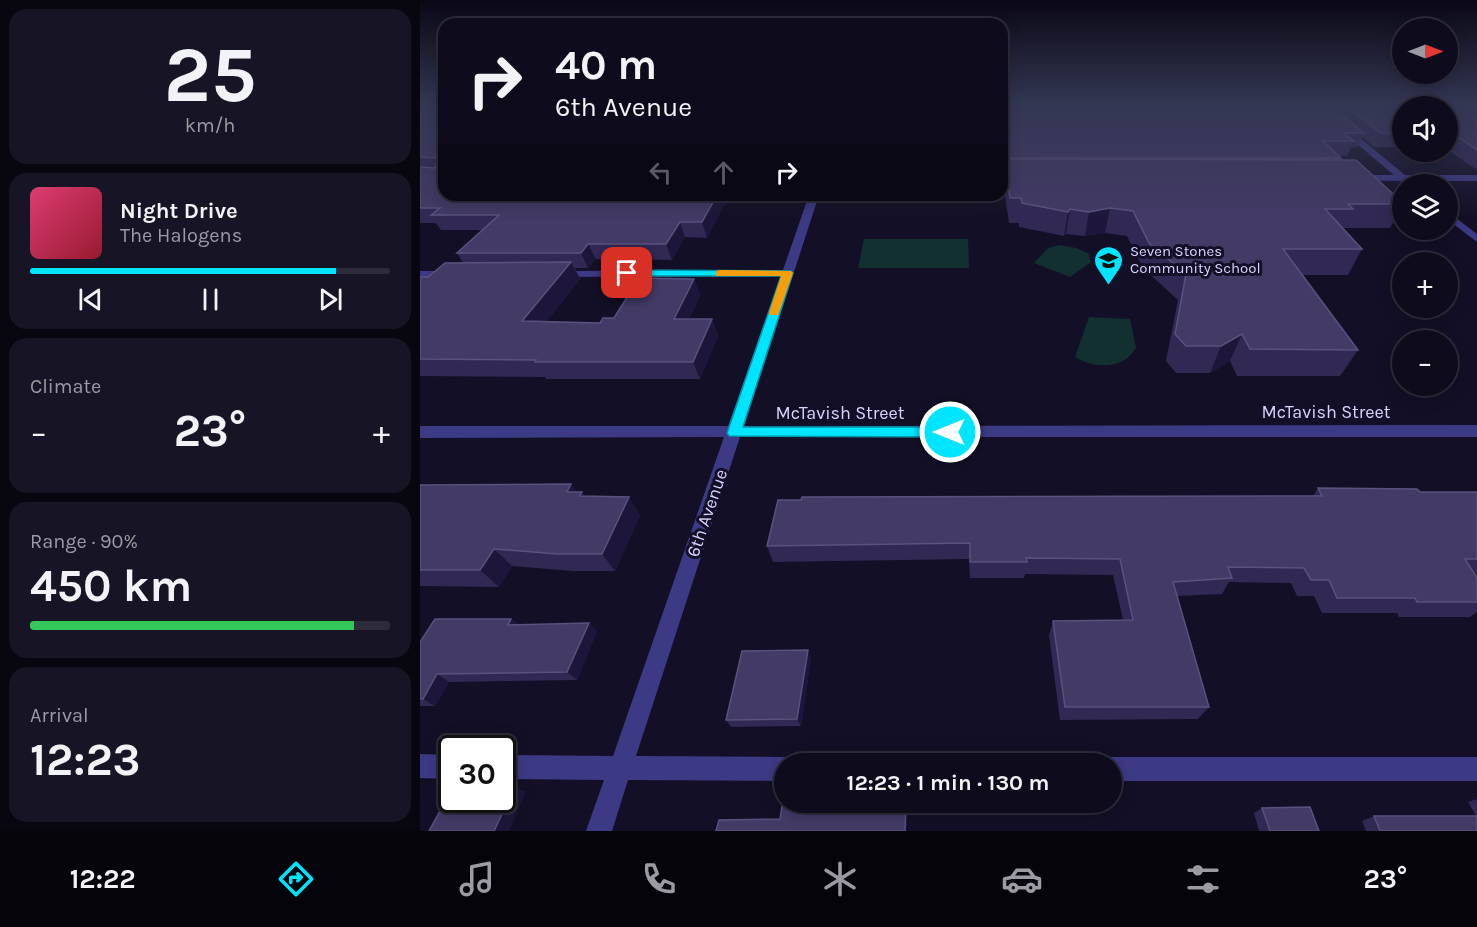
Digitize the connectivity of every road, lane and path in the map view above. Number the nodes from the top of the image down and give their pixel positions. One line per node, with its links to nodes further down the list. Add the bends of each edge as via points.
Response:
1 (1357, 141): 2 (street)
2 (1396, 174)
3 (1343, 178): 6 (street)
4 (1477, 178): 5 (street)
5 (1458, 179)
6 (1392, 181)
7 (812, 201): 10 (street, 6th Avenue)
8 (1458, 223): 9 (street)
9 (1477, 239)
10 (787, 273): 13 (street); 16 (street, 6th Avenue)
11 (420, 274): 12 (street)
12 (467, 274)
13 (538, 274)
14 (1477, 431): 16 (street, McTavish Street)
15 (420, 432): 16 (street, McTavish Street)
16 (734, 433): 20 (street, 6th Avenue)
17 (420, 766): 18 (street)
18 (438, 767)
19 (516, 767): 20 (street)
20 (620, 769): 21 (street); 24 (street, 6th Avenue)
21 (774, 769)
22 (1122, 769): 23 (street)
23 (1477, 769)
24 (599, 831)

